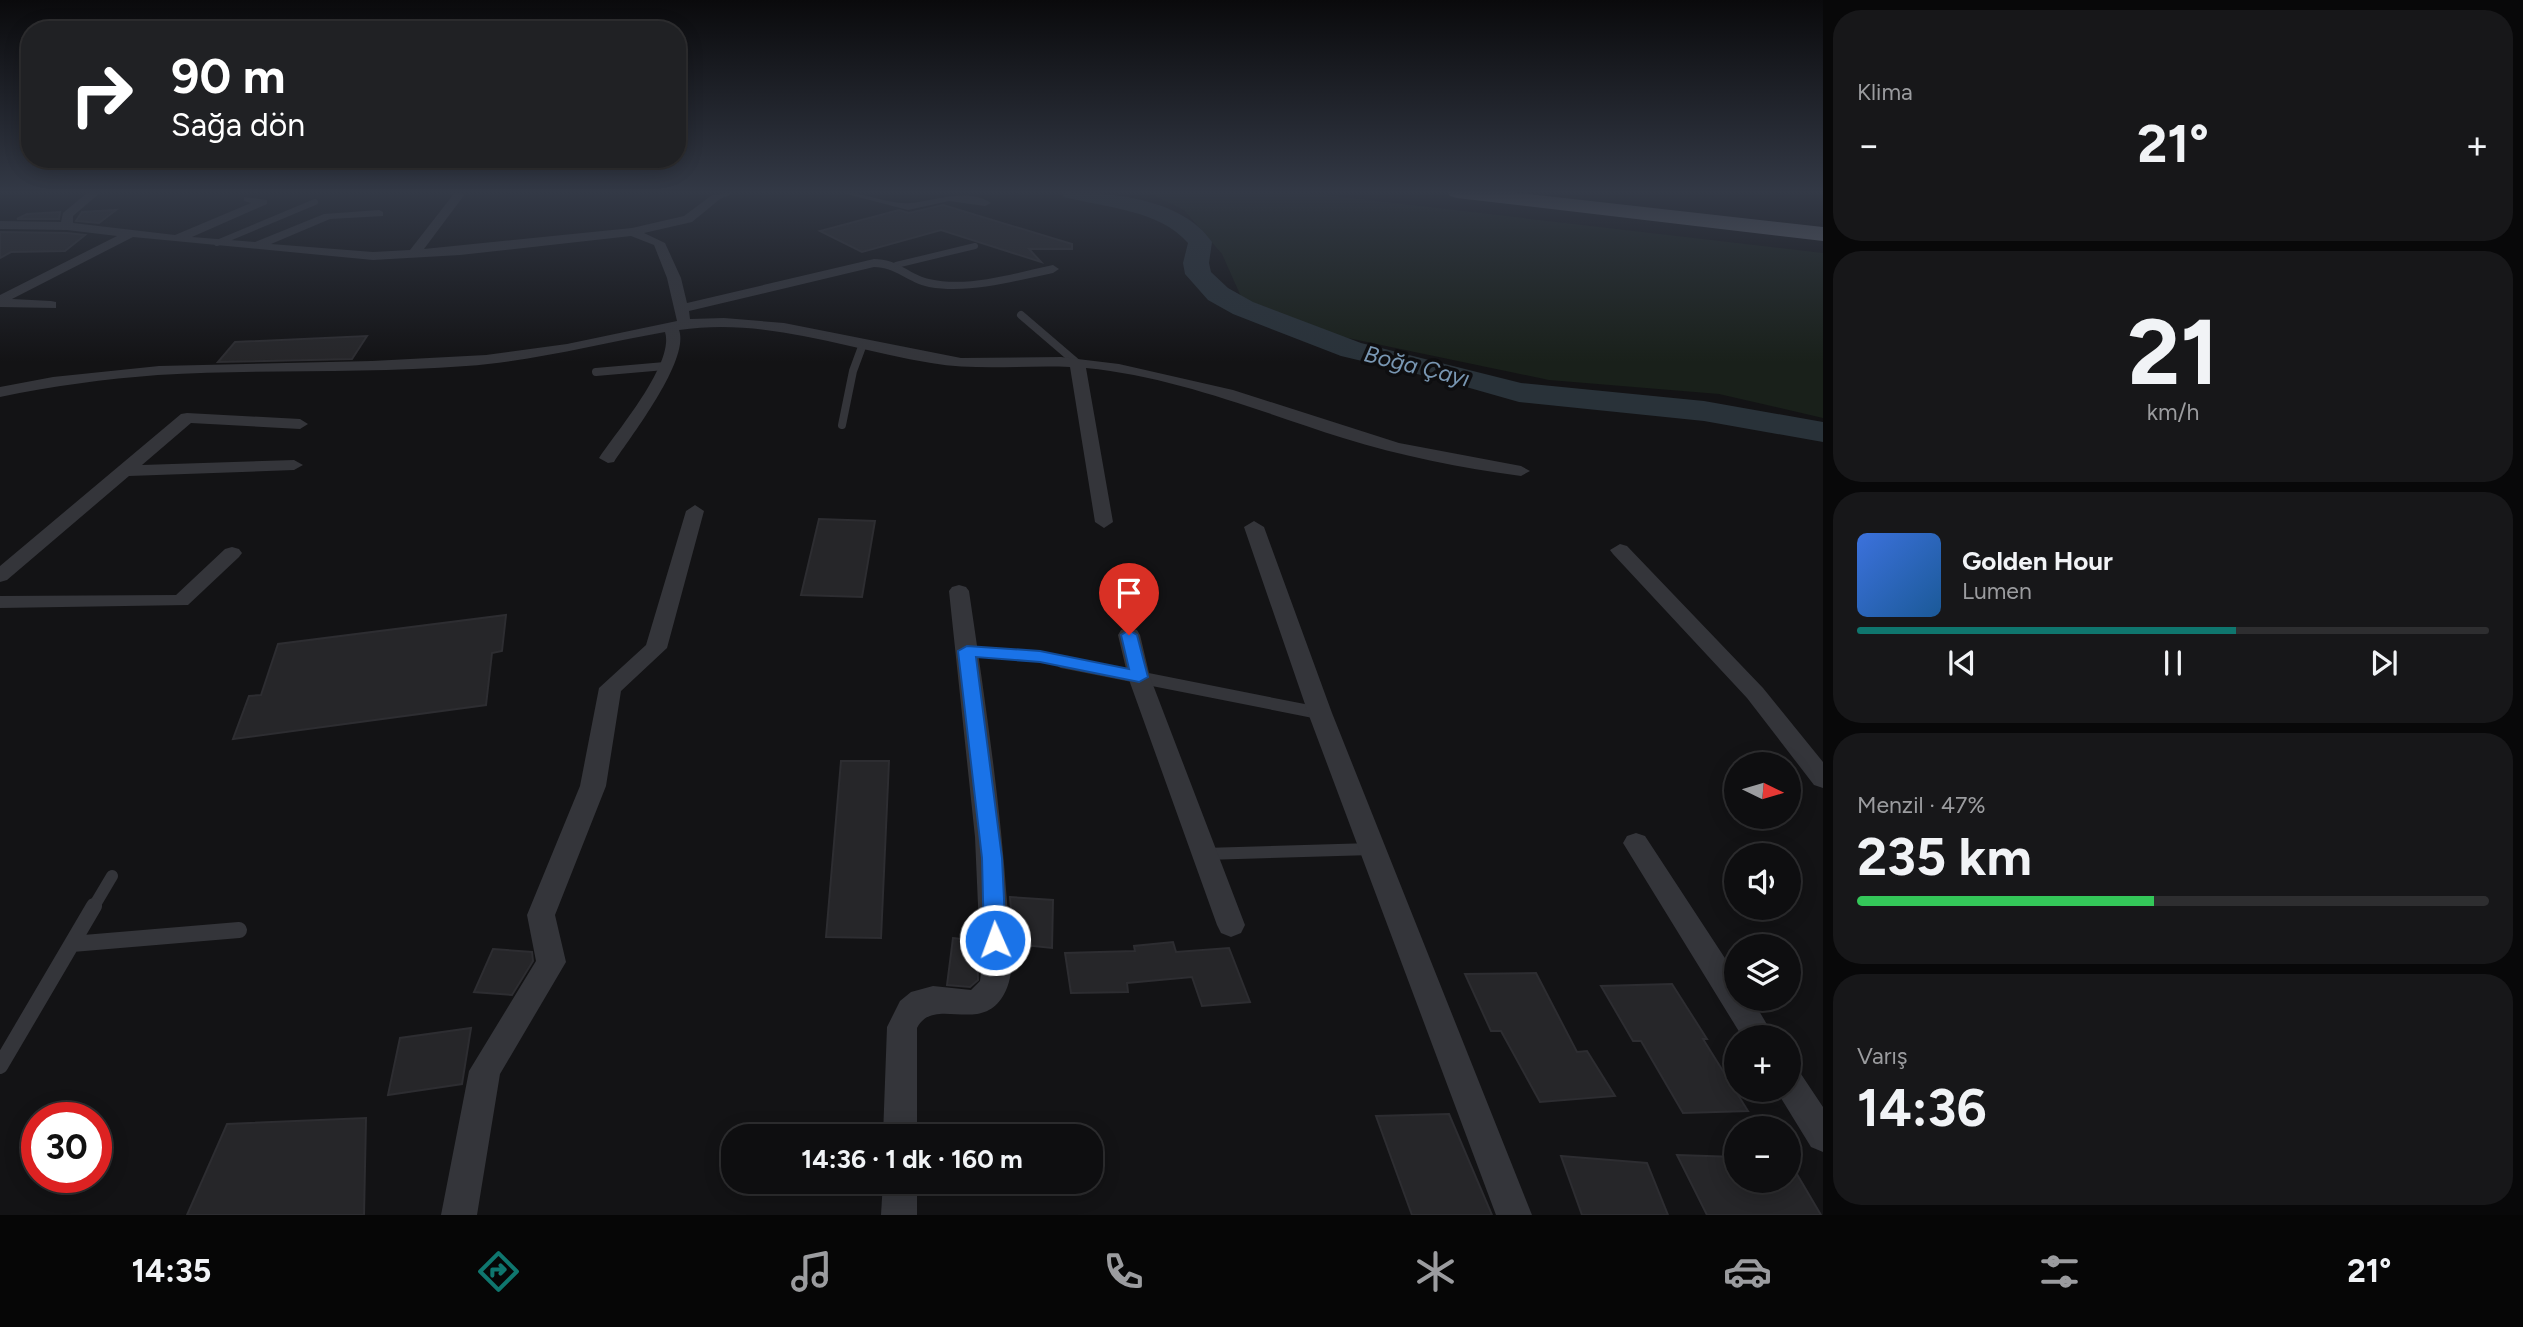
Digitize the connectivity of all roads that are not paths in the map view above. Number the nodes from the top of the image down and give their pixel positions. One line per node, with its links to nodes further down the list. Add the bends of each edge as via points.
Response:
1 (101, 249): 10 (street)
2 (287, 249): 7 (street, via 373,256)
3 (418, 249): 7 (street)
4 (476, 249): 7 (street)
5 (661, 249): 13 (street, via 674,278)
6 (964, 249): 8 (lane)
7 (414, 254)
8 (896, 265): 9 (street, via 915,279 938,284); 13 (street, via 874,263)
9 (1053, 270)
10 (0, 302): 11 (street)
11 (51, 305)
12 (1021, 315): 15 (lane)
13 (679, 319): 14 (street, via 810,332); 16 (street); 18 (street, via 582,346 467,362 152,371)
14 (863, 344): 15 (street, via 963,363); 20 (lane)
15 (1077, 363): 24 (street, via 1179,380 1374,442 1466,464); 26 (street)
16 (665, 366): 17 (lane); 21 (street)
17 (596, 372)
18 (0, 392)
19 (300, 424): 23 (street, via 187,418)
20 (842, 425)
21 (608, 458)
22 (294, 465): 23 (street)
23 (124, 471): 30 (street)
24 (1521, 471)
25 (695, 511): 51 (street, via 656,648 610,688 593,786 541,915 551,962 485,1071)
26 (1104, 522)
27 (1254, 527): 36 (street)
28 (1619, 550): 37 (street, via 1755,693)
29 (232, 553): 32 (street, via 181,601)
30 (0, 576)
31 (959, 591): 34 (street)
32 (0, 602)
33 (1129, 635): 35 (street)
34 (967, 651): 35 (lane, via 1040,657); 48 (street, via 992,858 993,987 982,1000 964,1004 921,1000 907,1010 902,1027)
35 (1139, 677): 36 (lane); 40 (street)
36 (1320, 713): 39 (street)
37 (1823, 779)
38 (1636, 843): 45 (street)
39 (1372, 849): 40 (lane); 53 (street)
40 (1204, 854): 42 (street)
41 (112, 876): 44 (lane)
42 (1231, 925)
43 (239, 930): 44 (lane)
44 (72, 944): 46 (lane)
45 (1752, 1025)
46 (0, 1066)
47 (1801, 1102): 49 (street)
48 (900, 1124)
49 (1823, 1136)
50 (900, 1194): 52 (street)
51 (459, 1215)
52 (900, 1215)
53 (1514, 1215)

